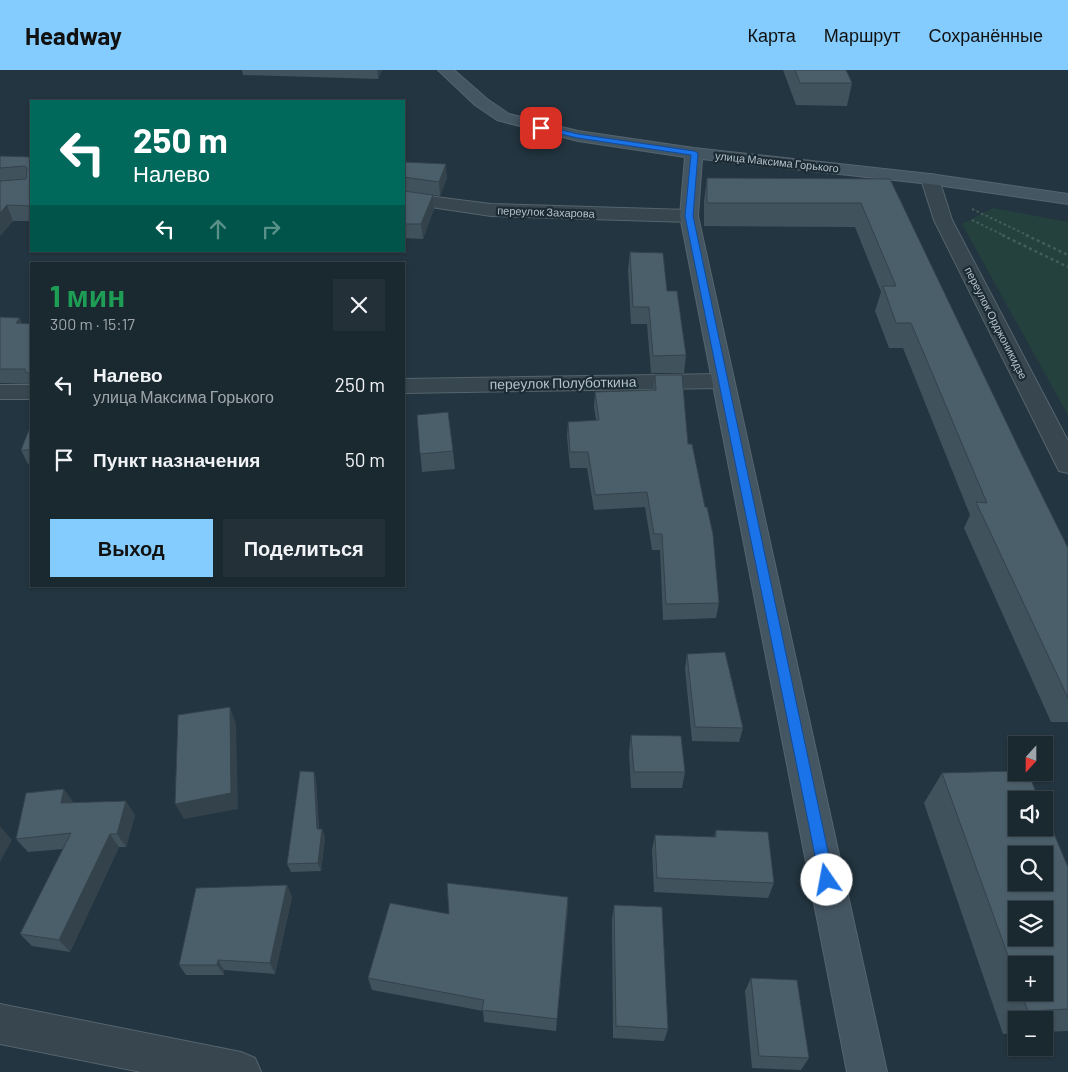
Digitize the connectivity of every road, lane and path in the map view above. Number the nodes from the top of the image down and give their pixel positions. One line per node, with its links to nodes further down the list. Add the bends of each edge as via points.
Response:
1 (445, 70): 2 (main road, улица Максима Горького, via 490,109 517,122 578,136)
2 (694, 153): 3 (main road, улица Максима Горького); 7 (main road)
3 (930, 179): 5 (main road, улица Максима Горького); 15 (street, переулок Орджоникидзе, via 943,220)
4 (405, 198): 7 (street, переулок Захарова, via 491,210)
5 (1068, 199)
6 (968, 207): 9 (path)
7 (689, 216): 11 (main road)
8 (967, 217): 10 (path)
9 (1068, 255)
10 (1068, 267)
11 (723, 381): 12 (street, переулок Полуботкина); 18 (main road)
12 (405, 386)
13 (0, 392): 14 (street)
14 (30, 392)
15 (1068, 464)
16 (0, 1024): 17 (street)
17 (241, 1072)
18 (867, 1072)

